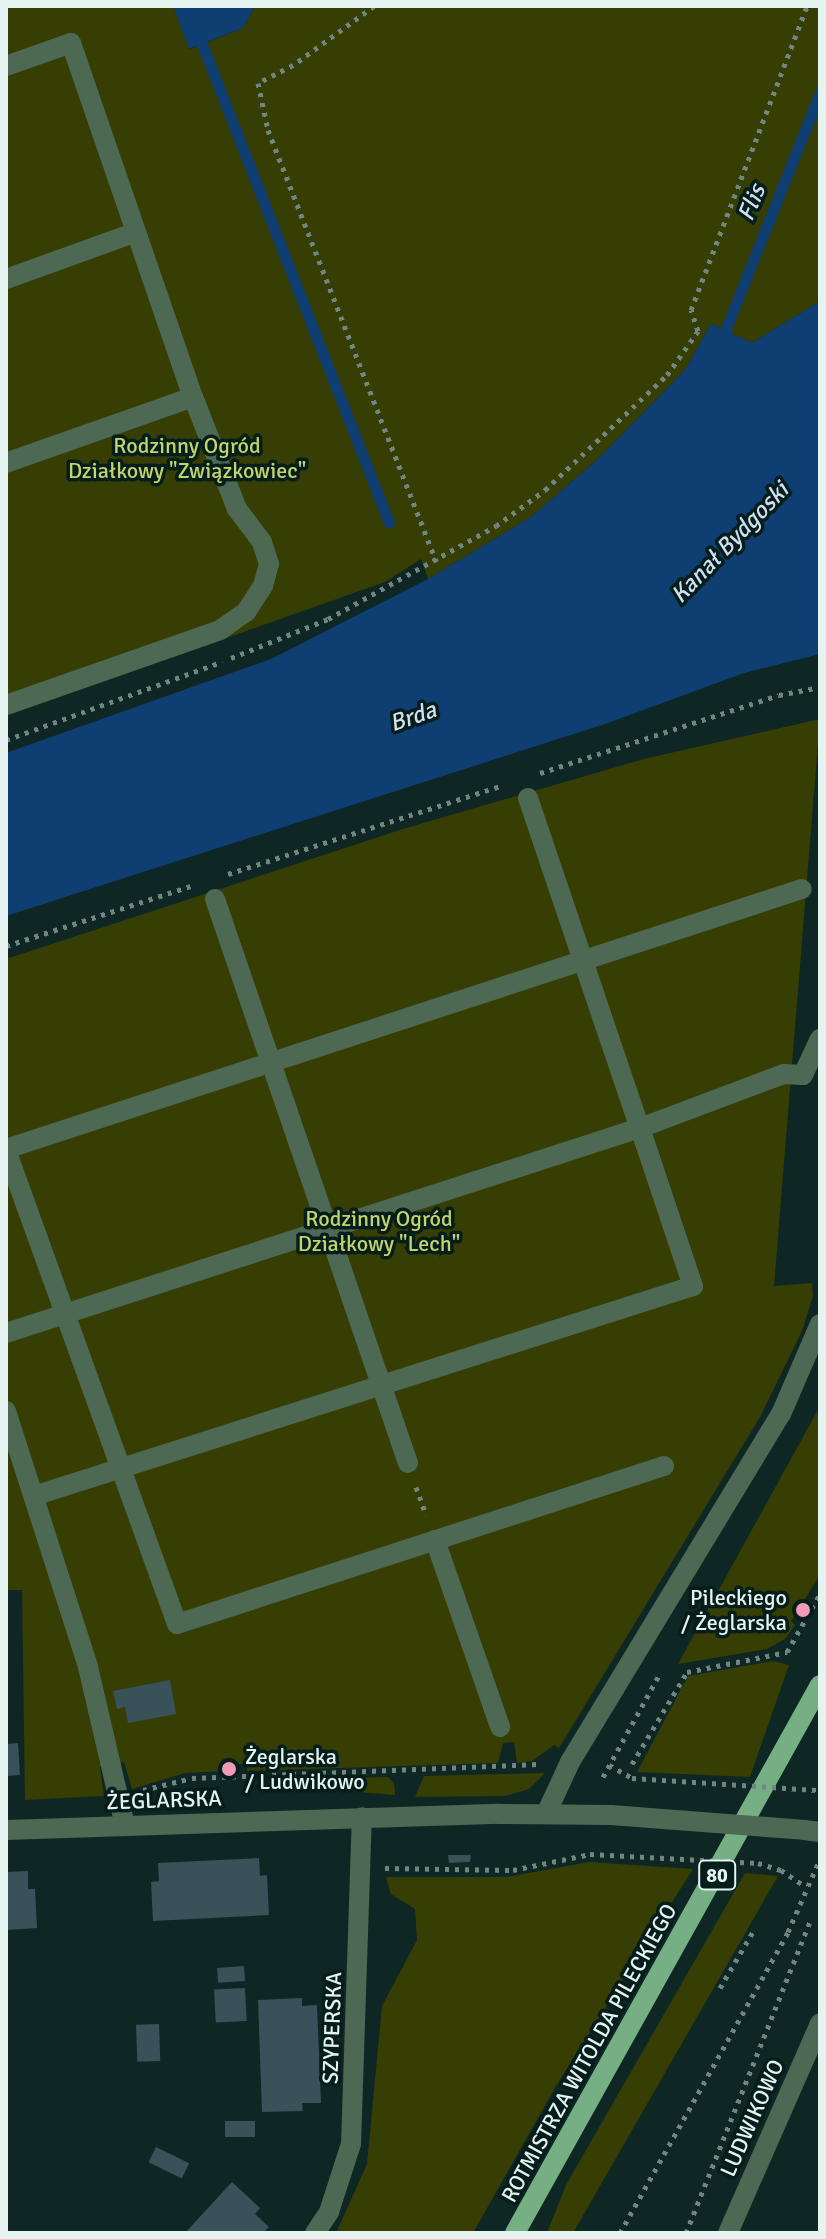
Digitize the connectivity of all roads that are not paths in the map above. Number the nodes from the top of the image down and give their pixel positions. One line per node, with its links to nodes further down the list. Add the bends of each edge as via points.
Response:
1 (6, 66): 2 (street, via 71,43)
2 (134, 233): 3 (street); 4 (street)
3 (6, 279)
4 (193, 397): 5 (street); 6 (street, via 237,509 262,542 269,564 263,586 246,612 220,630)
5 (6, 463)
6 (6, 705)
7 (528, 798): 10 (street)
8 (802, 889): 10 (street)
9 (209, 891): 12 (street)
10 (583, 960): 12 (street); 13 (street)
11 (820, 1039): 13 (street, via 803,1075 784,1074)
12 (271, 1062): 14 (street); 15 (street)
13 (640, 1128): 15 (street); 19 (street, via 693,1286)
14 (6, 1149): 16 (street)
15 (327, 1227): 16 (street); 19 (street)
16 (66, 1311): 18 (street); 23 (street)
17 (820, 1324): 28 (street, via 781,1414 570,1762)
18 (6, 1333)
19 (382, 1385): 21 (street); 23 (street)
20 (6, 1411): 24 (street)
21 (408, 1463)
22 (664, 1466): 25 (street)
23 (121, 1468): 24 (street); 25 (street, via 177,1624)
24 (37, 1495): 30 (street, via 88,1667)
25 (435, 1540): 27 (street)
26 (820, 1685): 35 (main road, ROTMISTRZA WITOLDA PILECKIEGO / 80)
27 (500, 1727)
28 (546, 1814): 29 (street, ŻEGLARSKA); 32 (street, ŻEGLARSKA, bridge)
29 (362, 1817): 30 (street, ŻEGLARSKA); 34 (street, SZYPERSKA, via 351,2144 329,2212)
30 (125, 1826): 31 (street, ŻEGLARSKA)
31 (6, 1830)
32 (812, 1831)
33 (820, 2023): 36 (street, LUDWIKOWO)
34 (315, 2233)
35 (515, 2233)
36 (728, 2233)

